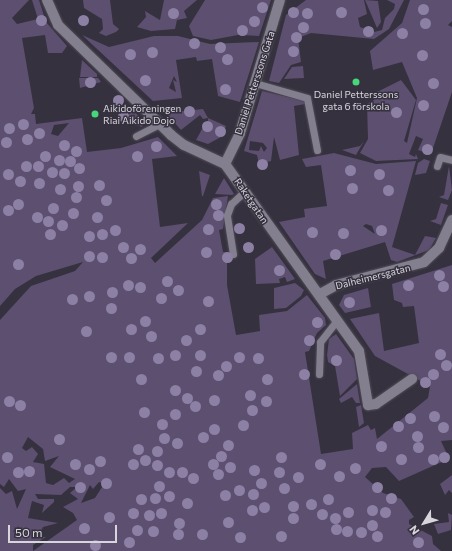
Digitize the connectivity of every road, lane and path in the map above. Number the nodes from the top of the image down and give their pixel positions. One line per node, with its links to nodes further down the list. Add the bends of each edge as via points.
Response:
1 (47, 0): 4 (street, via 58,25)
2 (280, 0): 3 (street, Daniel Petterssons Gata)
3 (255, 83): 6 (lane, via 307,98); 9 (street, Daniel Petterssons Gata, via 235,147)
4 (160, 124): 5 (lane); 9 (street, via 184,146)
5 (136, 136)
6 (317, 150)
7 (452, 160): 8 (lane, via 441,154)
8 (437, 166)
9 (222, 168): 10 (street, Raketgatan)
10 (243, 193): 12 (lane, via 231,204 227,215); 13 (street, Raketgatan)
11 (452, 220): 13 (street, Dalheimersgatan, via 439,248 424,262 336,285)
12 (233, 254)
13 (320, 294): 14 (street, Raketgatan)
14 (337, 320): 15 (lane, via 320,342); 16 (street, Raketgatan, via 359,351 368,405 376,404)
15 (319, 374)
16 (412, 379)

